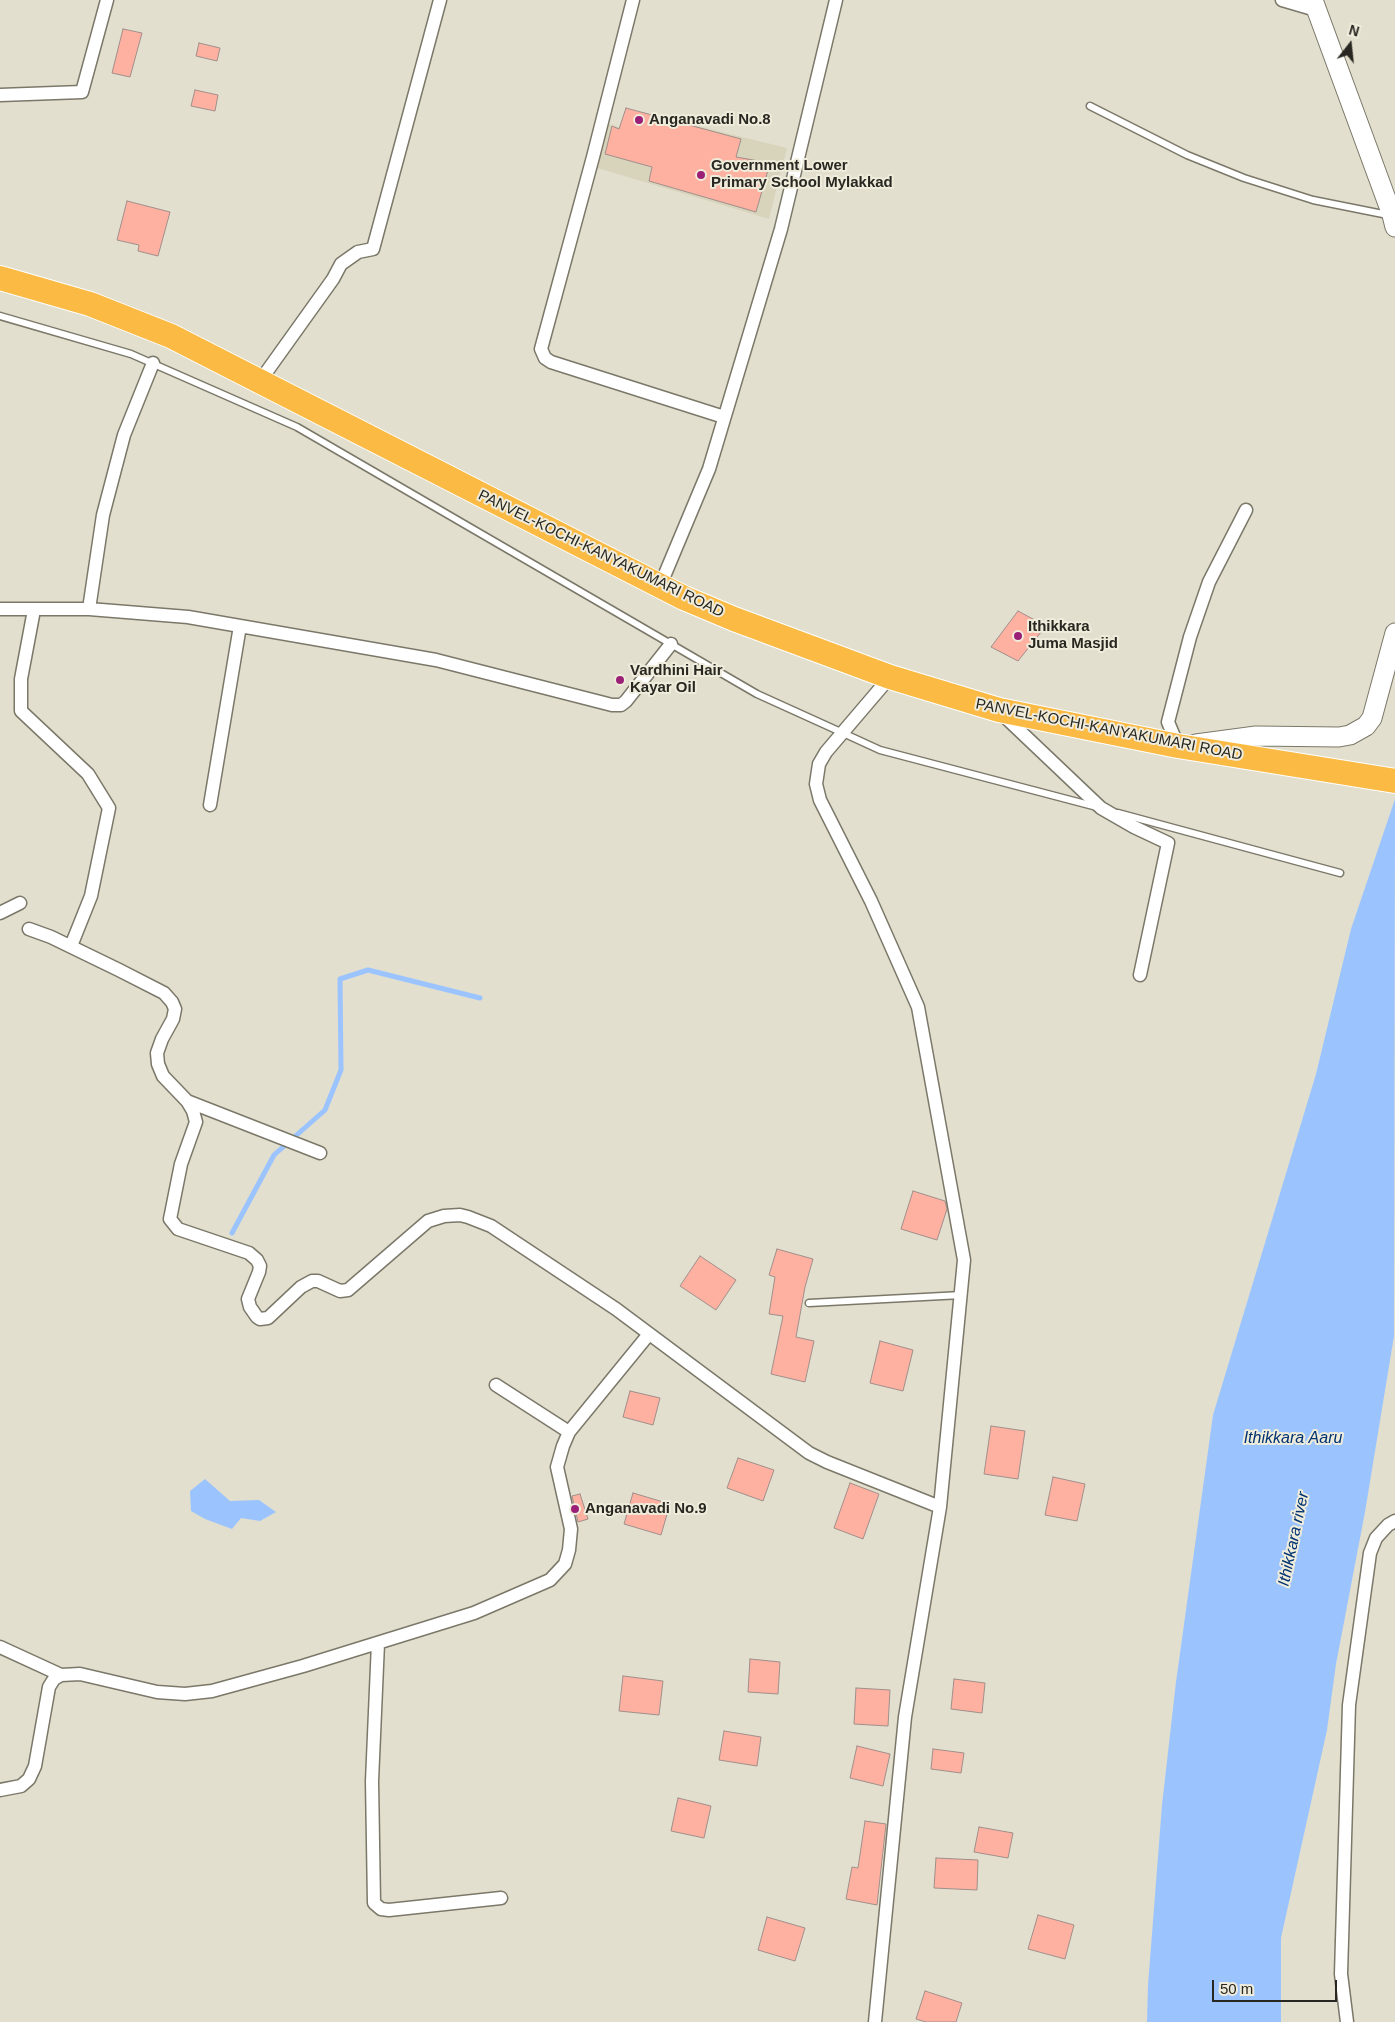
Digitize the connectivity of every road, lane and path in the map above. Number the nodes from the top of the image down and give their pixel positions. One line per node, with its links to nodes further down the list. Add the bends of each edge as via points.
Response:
1 (107, 0): 7 (street, via 82,92)
2 (440, 0): 13 (street, via 373,249 358,252 341,264)
3 (633, 0): 14 (street, via 541,349 551,362)
4 (836, 0): 14 (street, via 780,229)
5 (1282, 0): 6 (street)
6 (1314, 5): 9 (main road)
7 (0, 95)
8 (1090, 106): 9 (lane, via 1187,155 1244,178)
9 (1394, 221)
10 (0, 278): 13 (highway, PANVEL-KOCHI-KANYAKUMARI ROAD, via 99,307 172,336)
11 (0, 316): 12 (lane)
12 (152, 363): 18 (street, via 124,435 103,515); 22 (lane, via 297,427)
13 (260, 381): 16 (highway, PANVEL-KOCHI-KANYAKUMARI ROAD)
14 (724, 417): 16 (street, via 709,468)
15 (1246, 510): 26 (street, via 1209,582 1190,636 1168,722)
16 (660, 586): 23 (highway, PANVEL-KOCHI-KANYAKUMARI ROAD, via 734,619)
17 (0, 609): 19 (street)
18 (89, 609): 19 (street); 20 (street, via 188,617)
19 (34, 610): 34 (street, via 21,680 21,711 88,774 109,808 91,896)
20 (240, 626): 22 (street, via 436,660 612,705 626,701); 28 (street)
21 (1395, 633): 26 (main road, via 1372,718 1357,731 1339,737 1256,736)
22 (671, 644): 25 (lane, via 757,694)
23 (890, 677): 24 (highway, PANVEL-KOCHI-KANYAKUMARI ROAD); 25 (street)
24 (999, 710): 26 (highway, PANVEL-KOCHI-KANYAKUMARI ROAD); 29 (street)
25 (843, 733): 29 (lane, via 880,750); 38 (street, via 819,764 818,792 918,1007 963,1246)
26 (1178, 746): 27 (highway, PANVEL-KOCHI-KANYAKUMARI ROAD)
27 (1395, 781)
28 (210, 805)
29 (1101, 808): 30 (lane); 35 (street, via 1168,843)
30 (1340, 873)
31 (20, 903): 32 (street)
32 (0, 913)
33 (29, 928): 34 (street)
34 (71, 946): 36 (street, via 164,993 172,1002 175,1009 173,1019 162,1039 158,1064 164,1076)
35 (1140, 975)
36 (187, 1101): 37 (street); 40 (street, via 196,1122 182,1164 170,1219 178,1229 258,1260 259,1272 248,1304 260,1319 268,1318 300,1287 312,1281 340,1291 348,1290 428,1221 460,1215 491,1226)
37 (320, 1153)
38 (962, 1295): 39 (lane); 43 (street)
39 (809, 1304)
40 (649, 1334): 42 (street); 43 (street, via 809,1453)
41 (496, 1385): 42 (street)
42 (569, 1432): 45 (street, via 557,1467 571,1530 565,1564 550,1580 474,1613)
43 (940, 1507): 50 (street, via 905,1717)
44 (1395, 1521): 51 (street, via 1376,1538 1370,1552 1349,1705 1341,1974)
45 (378, 1643): 47 (street, via 243,1682 185,1694 157,1692 80,1674); 49 (street, via 372,1781 374,1903 389,1910)
46 (0, 1647): 47 (street)
47 (61, 1675): 48 (street, via 49,1687 35,1766 29,1779 21,1786)
48 (0, 1790)
49 (501, 1898)
50 (875, 2022)
51 (1347, 2022)

